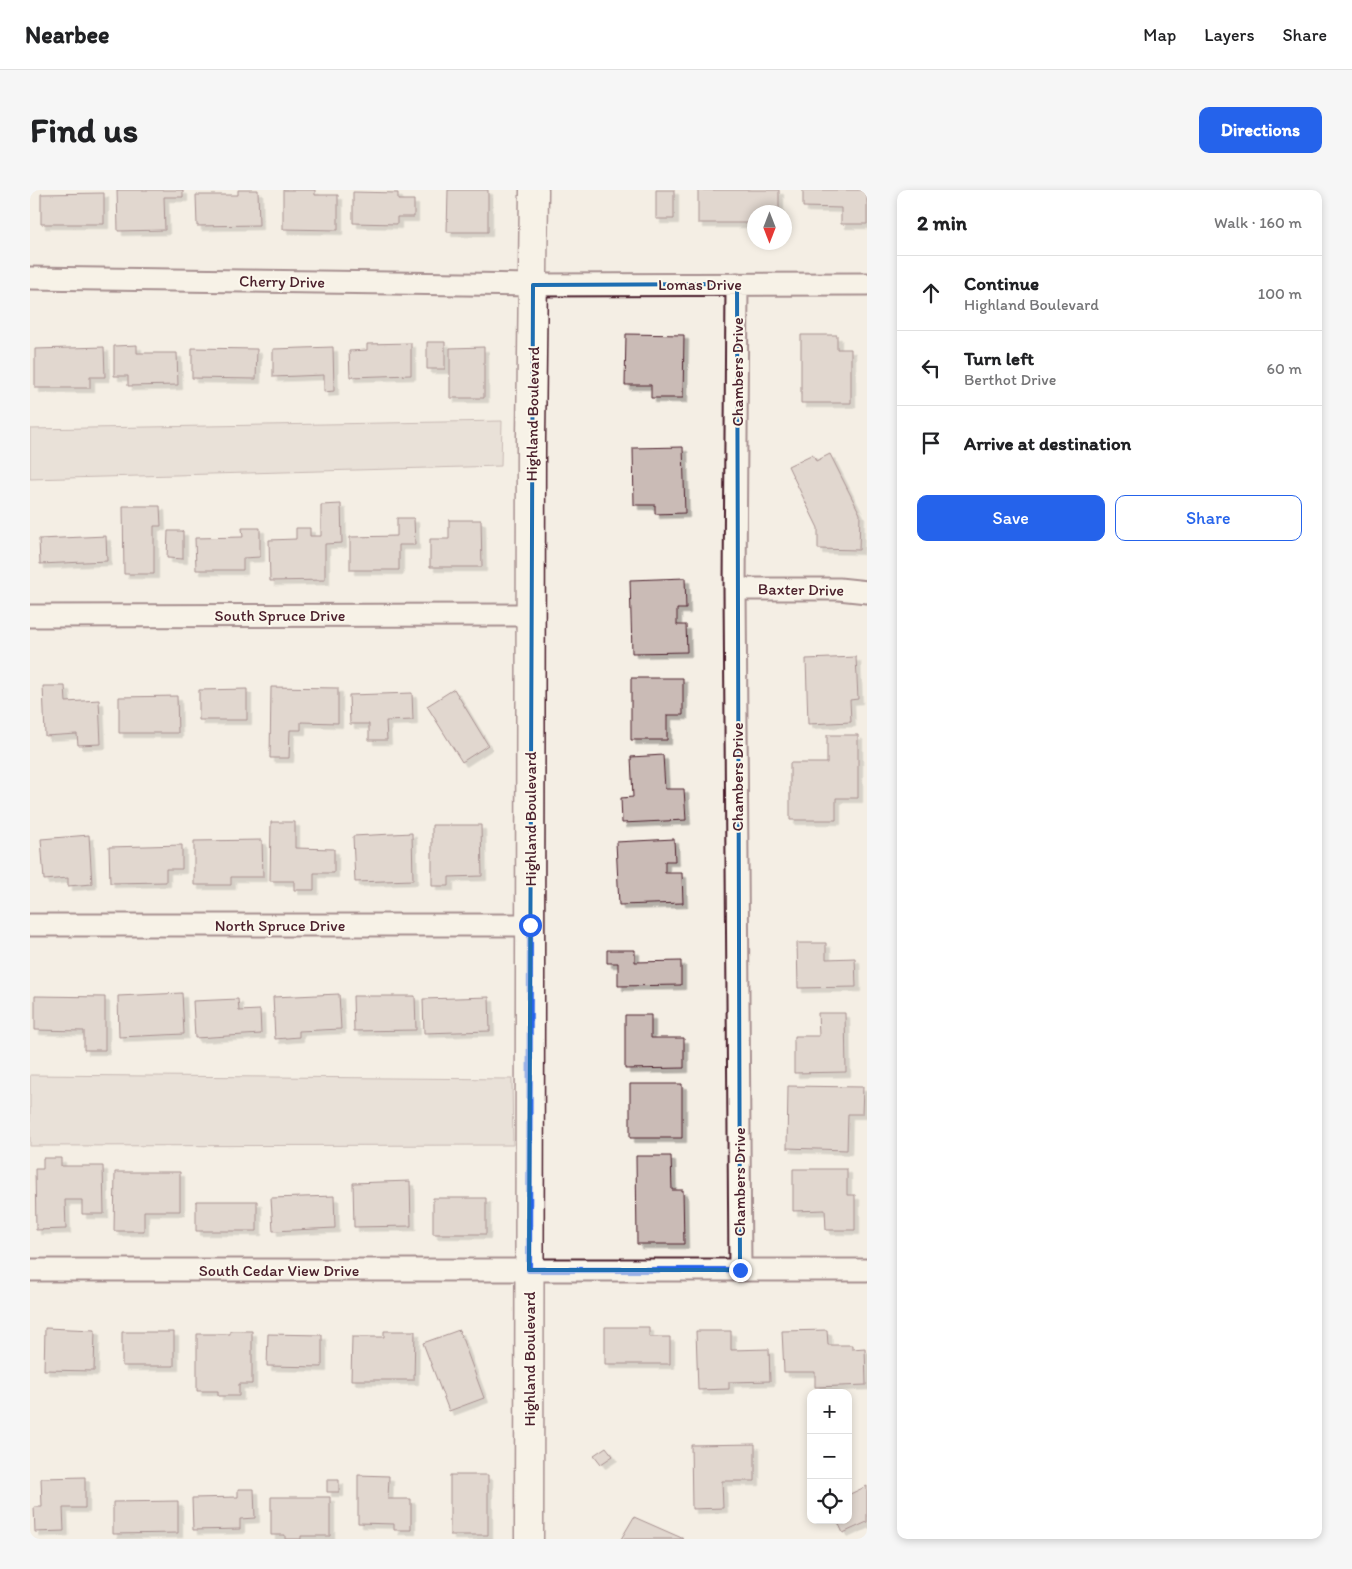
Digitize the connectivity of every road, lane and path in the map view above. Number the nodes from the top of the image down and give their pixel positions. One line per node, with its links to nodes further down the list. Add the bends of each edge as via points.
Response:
1 (534, 190): 5 (main road, Highland Boulevard)
2 (30, 278): 5 (street, Cherry Drive)
3 (737, 284): 4 (street, Lomas Drive); 5 (street, Lomas Drive); 6 (street, Chambers Drive)
4 (867, 284)
5 (533, 285): 8 (main road, Highland Boulevard)
6 (736, 589): 7 (street, Baxter Drive); 14 (street, Chambers Drive)
7 (867, 592)
8 (531, 615): 9 (street, South Spruce Drive); 11 (main road, Highland Boulevard)
9 (30, 616)
10 (30, 925): 11 (street, North Spruce Drive)
11 (530, 925): 13 (main road, Highland Boulevard)
12 (30, 1270): 13 (street, South Cedar View Drive)
13 (529, 1270): 14 (street, South Cedar View Drive); 16 (main road, Highland Boulevard)
14 (740, 1270): 15 (street, South Cedar View Drive)
15 (867, 1270)
16 (529, 1539)

